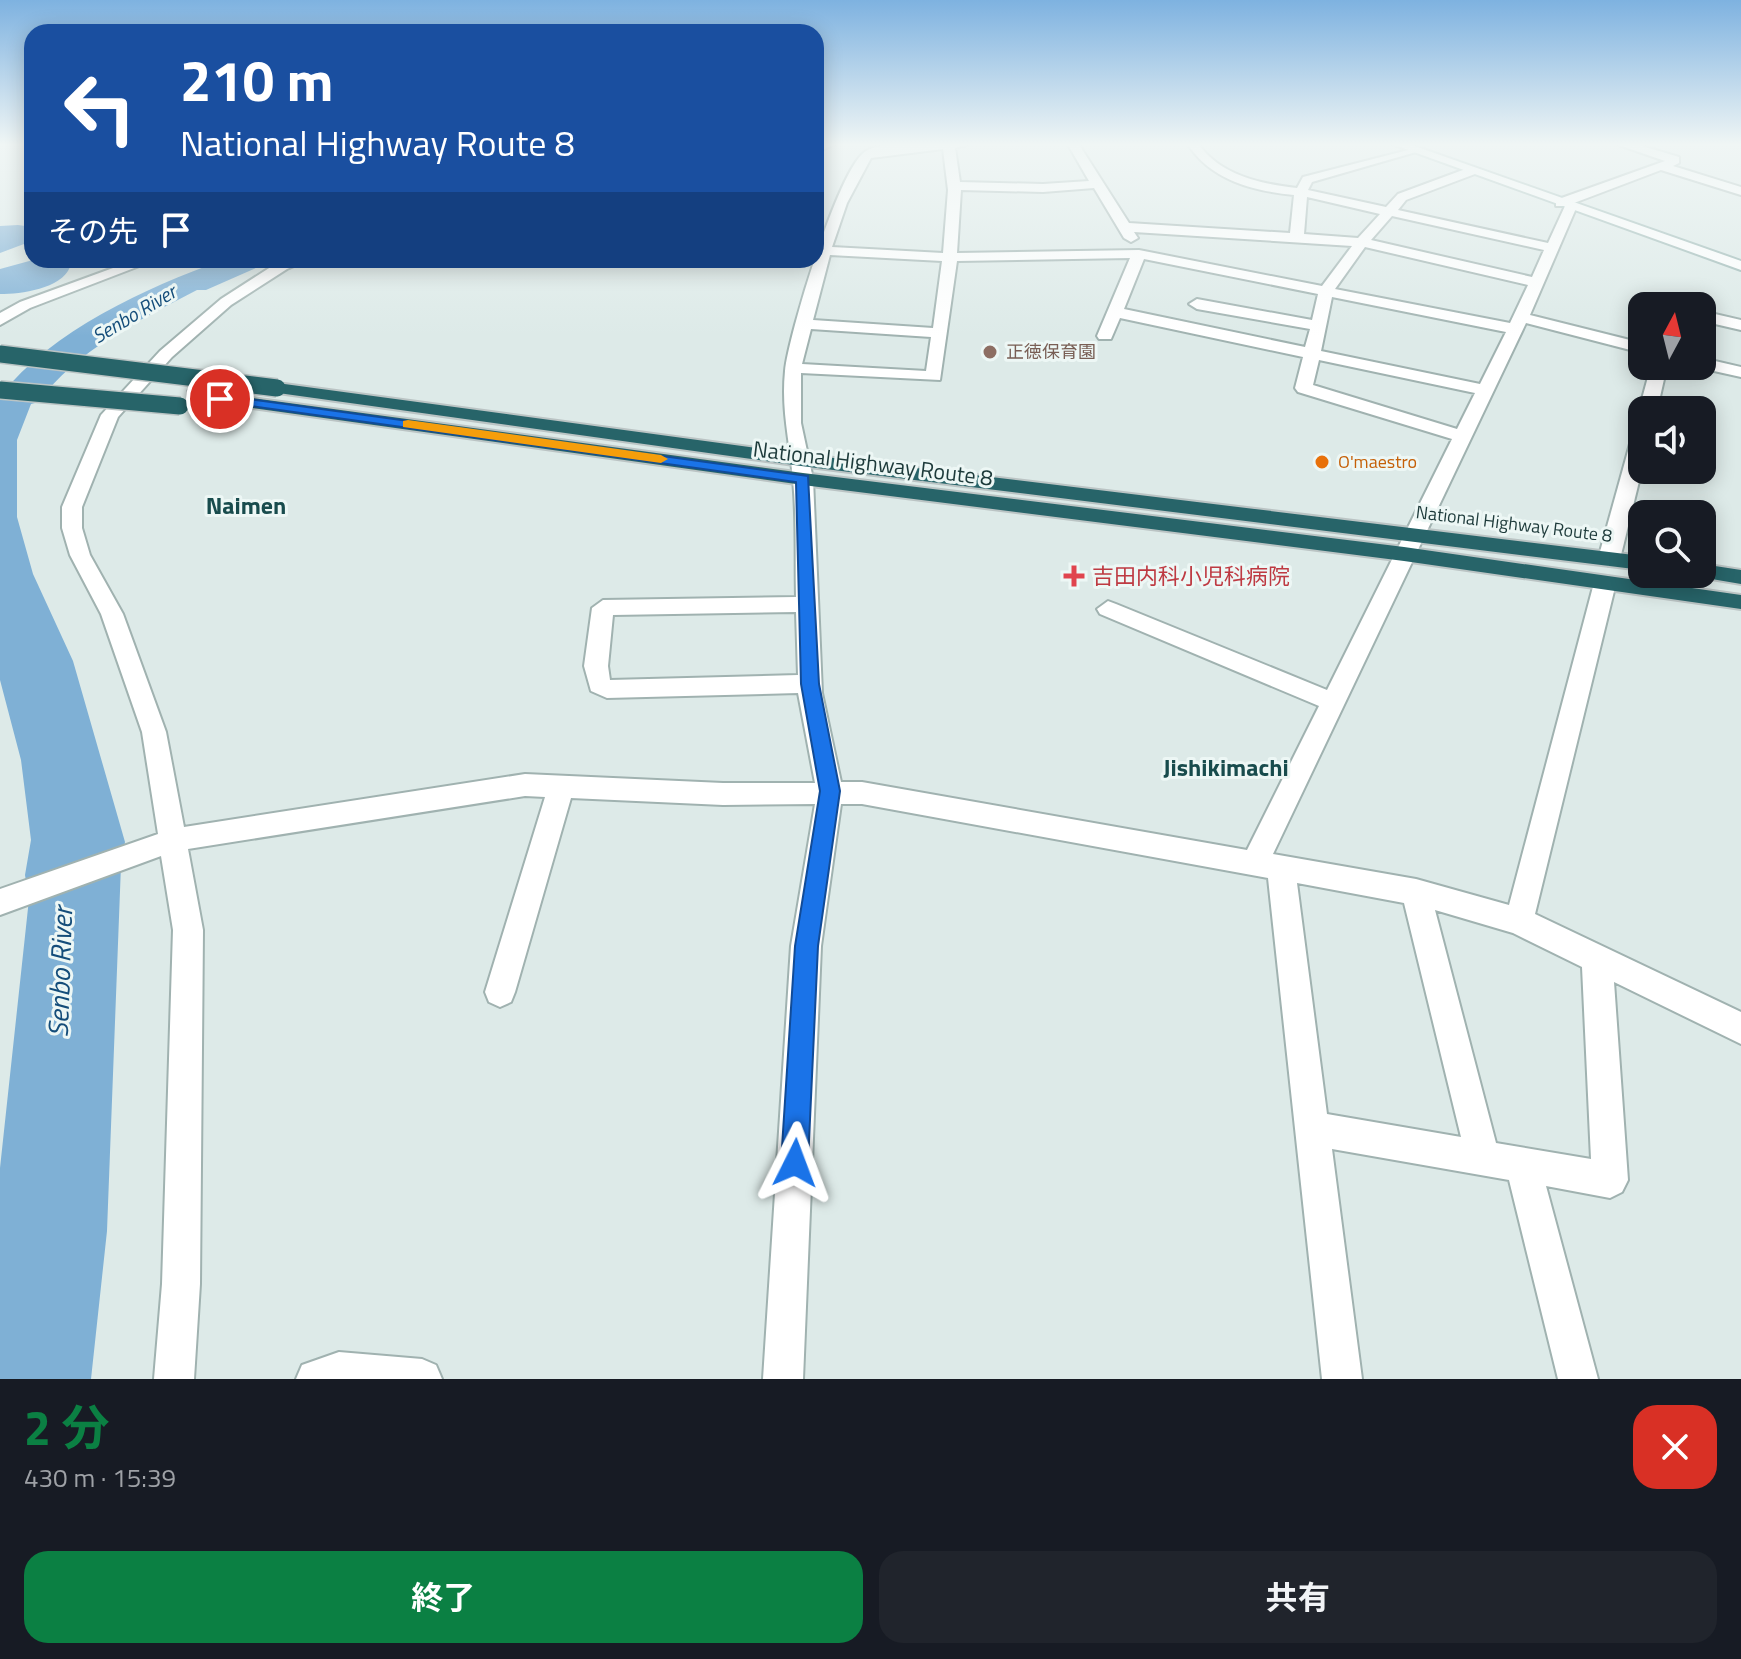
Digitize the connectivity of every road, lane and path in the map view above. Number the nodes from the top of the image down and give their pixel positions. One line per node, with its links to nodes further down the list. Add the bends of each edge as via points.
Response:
1 (839, 207): 15 (street)
2 (952, 207): 17 (street)
3 (1111, 207): 11 (street)
4 (1300, 207): 12 (street)
5 (1371, 207): 10 (street)
6 (1392, 207): 10 (street)
7 (1429, 207): 14 (street)
8 (1565, 207): 14 (street)
9 (1573, 207): 18 (street)
10 (1388, 211): 13 (street); 14 (street)
11 (1124, 227): 12 (street); 16 (street)
12 (1297, 235): 13 (street)
13 (1362, 242): 22 (street); 23 (street)
14 (1555, 243): 22 (street)
15 (824, 251): 17 (street)
16 (1139, 254): 17 (street); 23 (street); 25 (street)
17 (949, 257): 32 (street)
18 (1741, 266)
19 (126, 268): 27 (street, via 25,305)
20 (279, 268): 60 (street, via 226,302 166,354 110,415 72,507 80,555 112,614 154,732)
21 (819, 268): 29 (street)
22 (1537, 283): 28 (street)
23 (1326, 291): 28 (street); 30 (street)
24 (1197, 304): 30 (street)
25 (1115, 312): 33 (street); 36 (street)
26 (1716, 319): 31 (street)
27 (0, 320)
28 (1517, 323): 35 (street); 43 (street)
29 (803, 324): 32 (street); 40 (street)
30 (1316, 325): 36 (street)
31 (1741, 325)
32 (938, 333): 40 (street, via 934,376)
33 (1105, 336)
34 (0, 344): 44 (highway, bridge, via 140,363)
35 (1628, 345)
36 (1309, 351): 43 (street); 45 (street, via 1304,388)
37 (0, 354): 44 (highway, National Highway Route 8, bridge)
38 (1716, 366): 41 (street)
39 (0, 368): 44 (highway, National Highway Route 8)
40 (793, 368): 46 (street, via 792,423)
41 (1741, 372)
42 (0, 390): 44 (highway, bridge)
43 (1484, 390): 45 (street)
44 (191, 393): 46 (highway, National Highway Route 8); 46 (highway, National Highway Route 8, bridge, via 277,388)
45 (1462, 436): 48 (street)
46 (802, 470): 48 (highway, National Highway Route 8); 54 (street)
47 (1629, 484): 50 (street)
48 (1410, 544): 50 (highway, National Highway Route 8); 57 (street)
49 (1628, 566): 50 (highway, National Highway Route 8)
50 (1607, 571): 53 (highway, National Highway Route 8); 64 (street)
51 (1716, 573): 52 (highway)
52 (1741, 577)
53 (1741, 602)
54 (806, 604): 56 (street); 56 (street, via 603,608 596,666 599,685 607,689)
55 (1108, 609): 57 (street)
56 (810, 684): 59 (street)
57 (1332, 702): 61 (street)
58 (561, 786): 59 (street, via 723,794); 60 (street, via 525,785); 66 (street)
59 (830, 791): 61 (street); 74 (street, via 806,946)
60 (161, 845): 63 (street); 71 (street, via 188,930 181,1284)
61 (1268, 864): 62 (street); 68 (street)
62 (1416, 892): 64 (street); 69 (street)
63 (0, 902)
64 (1519, 921): 65 (street)
65 (1597, 959): 67 (street); 70 (street, via 1610,1180)
66 (500, 992)
67 (1741, 1028)
68 (1313, 1129): 69 (street); 75 (street)
69 (1483, 1158): 70 (street)
70 (1523, 1165): 76 (street)
71 (174, 1379)
72 (316, 1379): 73 (street, via 339,1372)
73 (422, 1379)
74 (783, 1379)
75 (1342, 1379)
76 (1578, 1379)

